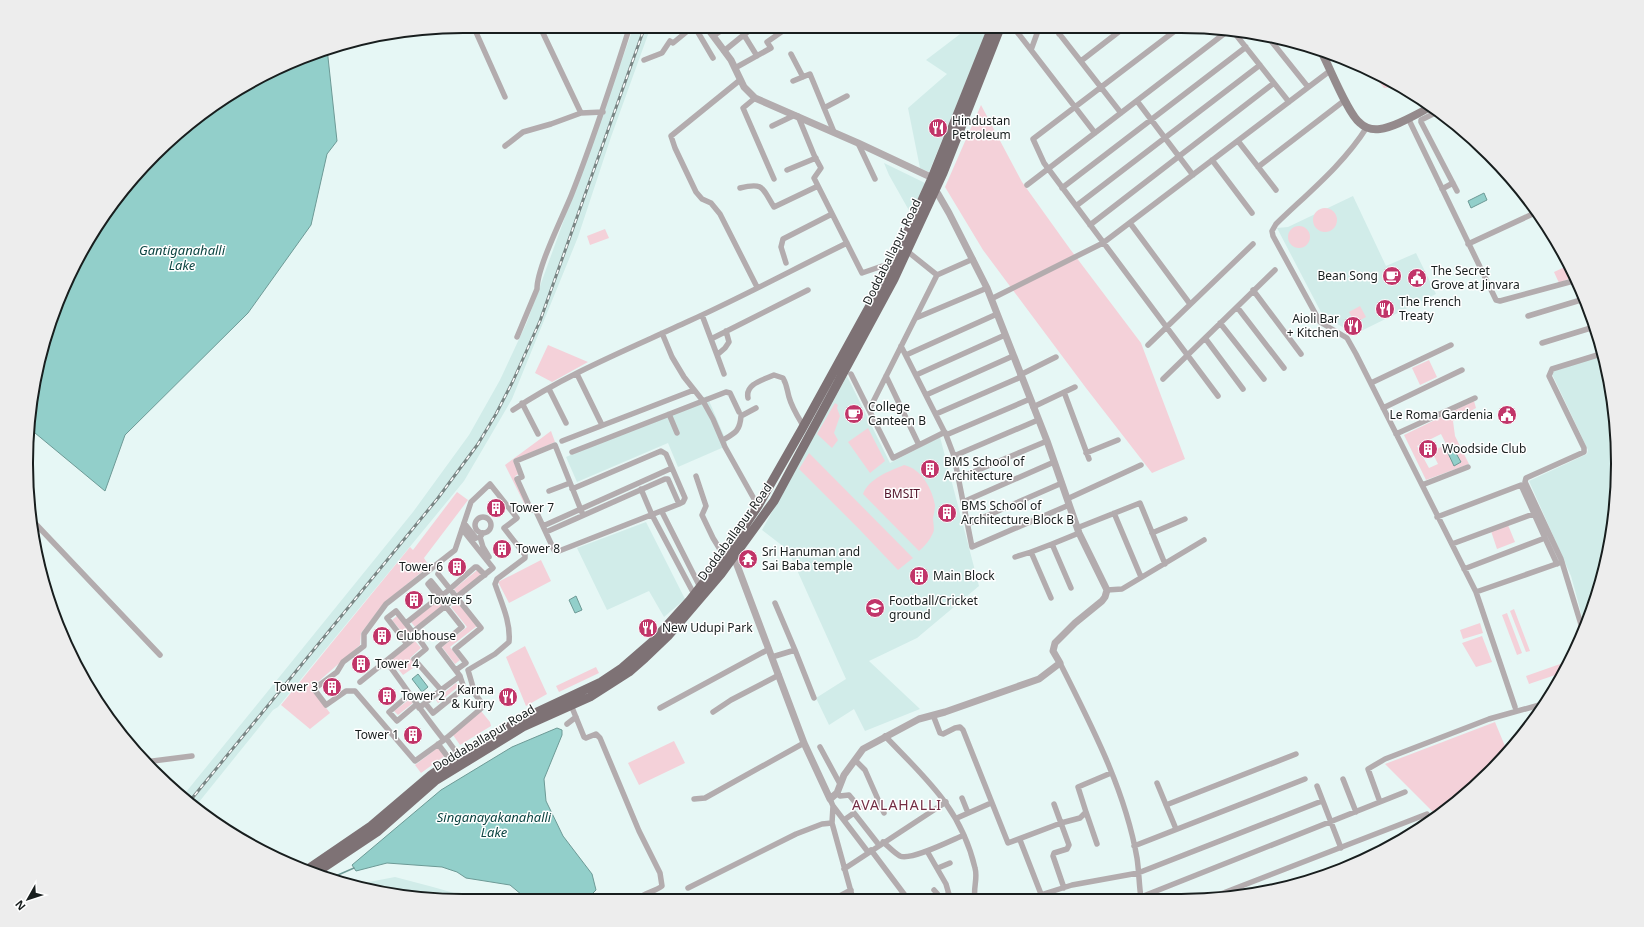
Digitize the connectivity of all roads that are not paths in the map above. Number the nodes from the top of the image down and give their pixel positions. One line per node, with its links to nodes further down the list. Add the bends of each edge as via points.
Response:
1 (476, 33): 40 (street)
2 (543, 33): 49 (street)
3 (628, 33): 48 (street)
4 (685, 33): 28 (street, via 673,43 670,41 662,53)
5 (698, 33): 26 (street)
6 (711, 33): 18 (street)
7 (718, 33): 18 (street)
8 (780, 33): 25 (street, via 767,42 771,48)
9 (990, 33): 72 (main road, Doddaballapur Road)
10 (998, 33): 72 (main road, Doddaballapur Road)
11 (1018, 33): 22 (street)
12 (1038, 33): 22 (street)
13 (1117, 33): 29 (street)
14 (1172, 33): 38 (street)
15 (1059, 34): 29 (street)
16 (744, 35): 23 (street); 25 (street)
17 (1222, 35): 43 (street)
18 (714, 36): 23 (street)
19 (1238, 37): 21 (street)
20 (1273, 43): 37 (street)
21 (1246, 47): 30 (street); 54 (street)
22 (1031, 50): 46 (street)
23 (724, 52): 31 (street)
24 (791, 54): 33 (street)
25 (757, 56): 31 (street)
26 (713, 58)
27 (1324, 58): 32 (main road)
28 (644, 60)
29 (1081, 62): 38 (street)
30 (1260, 65): 36 (street); 59 (street)
31 (735, 68): 34 (street)
32 (1330, 70): 37 (street); 42 (main road)
33 (803, 76): 35 (street); 45 (street, via 810,74)
34 (740, 80): 41 (street); 99 (street, via 671,136 696,192 702,199 711,203 720,214)
35 (793, 81)
36 (1274, 83): 44 (street); 63 (street)
37 (1308, 87): 44 (street)
38 (1101, 88): 46 (street); 50 (street)
39 (847, 96): 45 (street)
40 (505, 97)
41 (755, 98): 52 (street); 70 (street, via 743,108)
42 (1345, 100): 56 (main road, via 1358,122); 66 (street)
43 (1137, 101): 50 (street); 54 (street)
44 (1289, 102): 60 (street)
45 (824, 108): 57 (street)
46 (1075, 108): 58 (street); 67 (street, via 1033,140)
47 (1425, 109): 53 (main road)
48 (602, 112): 49 (street); 117 (street)
49 (581, 113): 62 (street, via 523,132)
50 (1121, 113): 58 (street)
51 (1432, 114): 73 (street, via 1423,118 1421,122)
52 (796, 116): 55 (street); 57 (street); 64 (street)
53 (1408, 118): 56 (main road, via 1388,127); 78 (street)
54 (1151, 120): 59 (street); 77 (street)
55 (772, 126)
56 (1367, 127): 141 (street, via 1350,151 1276,224 1272,231 1320,322 1347,338)
57 (834, 132): 61 (street)
58 (1095, 133): 67 (street)
59 (1165, 138): 63 (street); 82 (street)
60 (1238, 140): 65 (street); 66 (street)
61 (858, 143): 71 (street); 72 (street)
62 (504, 146)
63 (1179, 156): 69 (street); 87 (street)
64 (816, 158): 68 (street); 75 (street, via 822,168 814,178)
65 (1212, 160): 69 (street); 83 (street)
66 (1258, 167): 80 (street)
67 (1048, 169): 74 (street); 77 (street)
68 (787, 170)
69 (1193, 175): 86 (street)
70 (774, 179)
71 (875, 179)
72 (936, 180): 79 (main road, Doddaballapur Road)
73 (1453, 183): 78 (street); 81 (street)
74 (1027, 185)
75 (818, 186): 76 (street, via 774,207 762,188 754,184); 84 (street)
76 (740, 188)
77 (1062, 188): 82 (street)
78 (1442, 189): 91 (street)
79 (931, 190): 92 (main road, Doddaballapur Road); 93 (street, via 938,194 949,212); 94 (main road, Doddaballapur Road)
80 (1276, 190)
81 (1457, 192)
82 (1076, 206): 87 (street)
83 (1252, 213)
84 (832, 214): 88 (street); 95 (street, via 783,239)
85 (1531, 215): 91 (street)
86 (1130, 223): 89 (street); 105 (street)
87 (1090, 225): 89 (street)
88 (847, 243): 94 (street, via 862,273); 99 (street)
89 (1103, 244): 103 (street); 112 (street)
90 (1253, 244): 105 (street)
91 (1468, 244): 98 (street, via 1496,300)
92 (907, 250): 97 (street); 214 (main road, Doddaballapur Road, via 865,334 774,501)
93 (973, 259): 97 (street); 100 (street)
94 (894, 262): 165 (main road, Doddaballapur Road)
95 (786, 263)
96 (1274, 270): 102 (street)
97 (937, 275): 110 (street)
98 (1571, 282)
99 (757, 287): 108 (street)
100 (987, 288): 103 (street); 110 (street)
101 (808, 290): 114 (street)
102 (1254, 290): 106 (street); 124 (street)
103 (991, 300): 107 (street)
104 (1578, 300): 109 (street)
105 (1190, 304): 112 (street)
106 (1237, 307): 111 (street); 131 (street)
107 (997, 314): 116 (street); 126 (street)
108 (702, 315): 115 (street); 119 (street)
109 (1528, 316)
110 (916, 318): 123 (street)
111 (1220, 323): 118 (street); 140 (street)
112 (1166, 327): 121 (street); 127 (street)
113 (1589, 329): 120 (street)
114 (726, 331): 119 (street); 125 (street, via 729,342)
115 (662, 333): 133 (street); 145 (street, via 672,357)
116 (1005, 335): 129 (street); 136 (street)
117 (517, 337)
118 (1205, 338): 127 (street); 144 (street)
119 (711, 339): 125 (street)
120 (1542, 343)
121 (1148, 345)
122 (1451, 345): 141 (street)
123 (901, 346): 126 (street); 137 (street)
124 (1301, 354)
125 (717, 355): 134 (street)
126 (906, 355): 136 (street)
127 (1187, 355): 139 (street); 148 (street)
128 (1597, 355): 217 (street, via 1552,369 1548,376 1584,452 1526,478 1525,482)
129 (1013, 356): 138 (street); 147 (street)
130 (1056, 357): 138 (street)
131 (1284, 368)
132 (1462, 370): 156 (street)
133 (577, 374): 143 (street); 164 (street)
134 (724, 374)
135 (851, 374): 158 (street)
136 (916, 375): 147 (street)
137 (886, 376): 158 (street); 174 (street)
138 (1020, 376): 151 (street); 161 (street)
139 (1163, 379)
140 (1264, 379)
141 (1371, 383): 156 (street)
142 (1075, 387): 146 (street)
143 (549, 388): 153 (street); 163 (street)
144 (1243, 389)
145 (694, 390): 152 (street); 164 (street)
146 (1064, 392): 154 (street); 171 (street, via 1088,456)
147 (926, 395): 161 (street)
148 (1218, 396)
149 (748, 398): 165 (street, via 747,393 751,386 774,375 783,378 788,396)
150 (1475, 398): 169 (street)
151 (1030, 399): 154 (street); 167 (street)
152 (703, 401): 159 (street, via 729,392); 160 (street); 170 (street)
153 (522, 404): 157 (street); 168 (street)
154 (1033, 407): 162 (street)
155 (756, 408): 170 (street, via 743,414 736,432)
156 (1383, 408): 169 (street)
157 (513, 410)
158 (869, 410): 174 (street, via 893,458)
159 (739, 412)
160 (669, 414): 166 (street); 175 (street)
161 (936, 414): 167 (street)
162 (1038, 420): 173 (street); 176 (street)
163 (566, 422)
164 (602, 425): 172 (street)
165 (804, 427): 191 (main road, Doddaballapur Road)
166 (677, 433)
167 (945, 433): 174 (street); 176 (street)
168 (538, 434)
169 (1396, 434): 184 (street)
170 (723, 440): 191 (street)
171 (1118, 440)
172 (562, 441)
173 (1047, 441): 177 (street); 182 (street)
174 (919, 445)
175 (572, 452)
176 (954, 456): 182 (street)
177 (1054, 462): 183 (street); 188 (street)
178 (1141, 466): 189 (street)
179 (1468, 467): 184 (street)
180 (672, 468): 185 (street, via 666,454 660,451); 190 (street, via 685,498); 192 (street)
181 (696, 476): 214 (street, via 706,506 702,515 712,538)
182 (959, 478): 188 (street)
183 (1062, 484): 189 (street); 200 (street)
184 (1422, 485): 198 (street)
185 (571, 486): 187 (street); 192 (street); 202 (street, via 555,445 516,461 522,476 517,479 530,510 535,509)
186 (641, 489): 190 (street, via 668,479); 196 (street); 197 (street)
187 (549, 491)
188 (963, 502): 200 (street)
189 (1068, 502): 200 (street, via 972,547); 204 (street)
190 (680, 504): 193 (street)
191 (758, 506): 214 (main road, Doddaballapur Road)
192 (580, 508): 196 (street); 202 (street)
193 (662, 512): 197 (street); 223 (street)
194 (1114, 513): 204 (street); 207 (street, via 1140,503); 222 (street)
195 (1533, 514): 198 (street, via 1521,485); 209 (street); 212 (street)
196 (583, 515): 205 (street)
197 (652, 515): 205 (street, via 559,551 554,550); 228 (street)
198 (1438, 516): 212 (street)
199 (1185, 519): 207 (street)
200 (968, 524)
201 (463, 526): 208 (street); 218 (street); 262 (street, via 472,502 490,484 517,518 504,528 525,558 497,579 495,584 507,619 509,642 495,654 468,670 475,694 484,706); 264 (street, via 455,550 386,604 364,634 364,646 343,662 337,672 314,689 326,705 346,690 355,691 416,761)
202 (543, 526): 205 (street)
203 (38, 527): 240 (street)
204 (1078, 530): 211 (street); 226 (street)
205 (546, 532)
206 (483, 533): 218 (street, via 480,541 494,565)
207 (1152, 533): 216 (street)
208 (476, 538)
209 (1545, 538): 217 (street); 219 (street)
210 (1204, 540): 216 (street)
211 (1052, 544): 213 (street); 224 (street)
212 (1452, 544): 219 (street)
213 (1031, 552): 215 (street); 231 (street)
214 (729, 554): 223 (main road, Doddaballapur Road); 238 (street); 252 (main road, Doddaballapur Road, via 687,615 645,658 605,688)
215 (1015, 557)
216 (1165, 564): 222 (street)
217 (1559, 564): 227 (street); 235 (street)
218 (493, 568): 221 (street)
219 (1464, 569): 227 (street)
220 (438, 574): 225 (street)
221 (485, 575): 225 (street, via 475,567); 230 (street)
222 (1141, 577): 226 (street, via 1122,589)
223 (700, 586): 228 (main road, Doddaballapur Road)
224 (1071, 588)
225 (450, 589): 229 (street); 230 (street)
226 (1107, 590): 243 (street, via 1106,597 1055,643 1053,651)
227 (1476, 592): 254 (street)
228 (694, 594): 268 (main road, Doddaballapur Road, via 652,642 622,668 600,682 522,719)
229 (440, 596): 233 (street); 234 (street)
230 (456, 597): 233 (street); 244 (street, via 481,628 455,649 466,663)
231 (1051, 598)
232 (775, 603): 239 (street)
233 (447, 605): 236 (street); 244 (street, via 462,627 438,647)
234 (406, 623): 236 (street); 237 (street, via 396,611 387,618)
235 (1580, 623)
236 (415, 634): 237 (street); 248 (street, via 426,648 414,659)
237 (407, 644): 242 (street)
238 (769, 649): 241 (street); 256 (street)
239 (795, 650): 241 (street); 250 (street)
240 (160, 655)
241 (772, 657): 245 (street)
242 (386, 662): 247 (street); 249 (street)
243 (1060, 663): 258 (street, via 1039,679); 271 (street)
244 (456, 670): 246 (street)
245 (779, 675): 257 (street); 263 (street)
246 (460, 676): 248 (street); 251 (street, via 464,688 433,713)
247 (360, 682)
248 (441, 690): 251 (street)
249 (410, 694): 253 (street); 253 (street, via 389,712 397,721)
250 (814, 698)
251 (425, 703): 253 (street)
252 (571, 705): 259 (street); 309 (main road, Doddaballapur Road, via 523,728 435,781 377,832)
253 (418, 706): 262 (street)
254 (1515, 706)
255 (1536, 706): 285 (street, via 1489,719 1368,769)
256 (660, 708)
257 (713, 712)
258 (933, 715): 261 (street); 284 (street, via 940,733 955,728 964,730)
259 (576, 717): 260 (street); 319 (street, via 584,737 596,734 600,738 639,832 660,873 662,886)
260 (567, 724)
261 (885, 736): 269 (street, via 863,749); 283 (street)
262 (445, 739): 264 (street); 268 (street)
263 (804, 743): 280 (street, via 705,798); 282 (street)
264 (438, 744): 268 (street)
265 (820, 747): 275 (street)
266 (1296, 754): 287 (street)
267 (192, 756): 270 (street)
268 (455, 758): 310 (main road, Doddaballapur Road)
269 (855, 760): 275 (street); 291 (street, via 865,770)
270 (153, 761)
271 (1111, 773): 289 (street, via 1078,787); 304 (street, via 1127,817)
272 (1305, 779): 299 (street)
273 (1343, 779): 290 (street)
274 (1157, 783): 287 (street)
275 (840, 784): 278 (street)
276 (1317, 786): 281 (street)
277 (1405, 792): 285 (street)
278 (837, 793): 282 (street); 288 (street, via 840,796 849,795)
279 (962, 798): 292 (street)
280 (694, 799)
281 (1322, 801): 296 (street); 313 (street)
282 (831, 802): 295 (street); 297 (street)
283 (946, 802): 294 (street); 302 (street)
284 (991, 802): 292 (street); 301 (street, via 1006,842 1009,844)
285 (1380, 802): 290 (street)
286 (1054, 804): 298 (street)
287 (1166, 804): 299 (street)
288 (860, 808)
289 (1086, 812): 298 (street, via 1080,818); 303 (street)
290 (1356, 812): 296 (street)
291 (884, 813)
292 (968, 813): 294 (street)
293 (1427, 814): 305 (street)
294 (957, 818): 300 (street)
295 (844, 820): 302 (street, via 854,813); 306 (street)
296 (1331, 822): 305 (street); 329 (street)
297 (832, 823): 311 (street); 314 (street, via 796,834)
298 (1061, 823): 301 (street); 315 (street, via 1068,847 1054,853 1053,856)
299 (1176, 829): 304 (street)
300 (964, 835): 307 (street); 325 (street, via 976,869)
301 (1020, 840): 326 (street)
302 (881, 843): 306 (street); 307 (street, via 900,856)
303 (1097, 844)
304 (1134, 846): 313 (street)
305 (1341, 848): 318 (street)
306 (869, 851): 311 (street); 322 (street)
307 (927, 851): 312 (street)
308 (950, 863): 312 (street)
309 (316, 867)
310 (315, 868)
311 (844, 868): 316 (street)
312 (938, 868): 324 (street)
313 (1138, 873): 315 (street); 328 (street)
314 (688, 888)
315 (1064, 888): 327 (street)
316 (851, 890): 320 (street); 321 (street)
317 (934, 890): 323 (street)
318 (1229, 891)
319 (646, 894)
320 (843, 894)
321 (852, 894)
322 (904, 894)
323 (938, 894)
324 (948, 894)
325 (975, 894)
326 (1045, 894)
327 (1048, 894)
328 (1141, 894)
329 (1151, 894)

